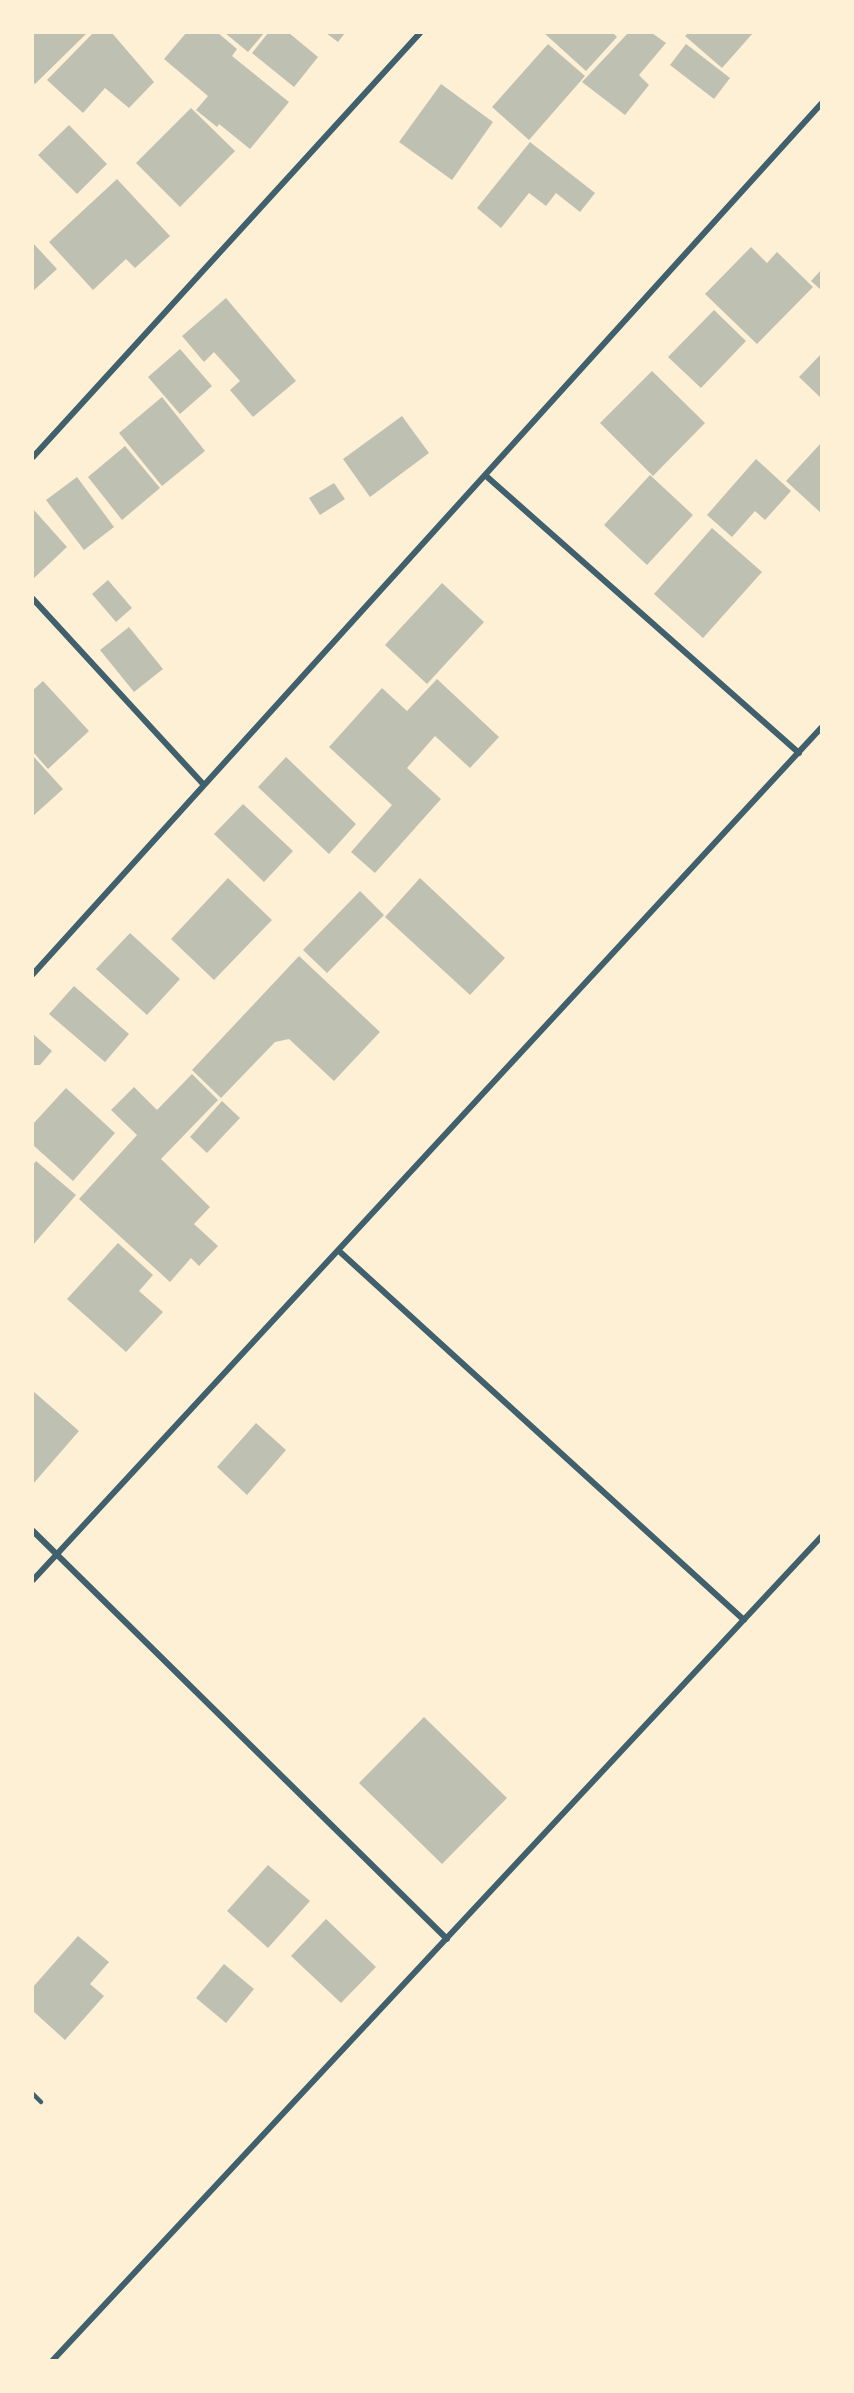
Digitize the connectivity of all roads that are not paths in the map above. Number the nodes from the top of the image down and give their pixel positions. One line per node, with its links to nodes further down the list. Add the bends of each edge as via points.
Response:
1 (420, 33): 3 (street)
2 (821, 104): 4 (street)
3 (33, 457)
4 (485, 475): 7 (street); 8 (street)
5 (33, 599): 8 (street)
6 (821, 728): 7 (street)
7 (799, 753): 10 (street)
8 (204, 785): 9 (street)
9 (33, 974)
10 (339, 1251): 13 (street); 15 (street)
11 (33, 1531): 13 (street)
12 (821, 1537): 15 (street)
13 (58, 1554): 14 (street); 16 (street)
14 (33, 1581)
15 (744, 1620): 16 (street)
16 (447, 1939): 19 (street)
17 (33, 2094): 18 (lane)
18 (41, 2102)
19 (53, 2360)

